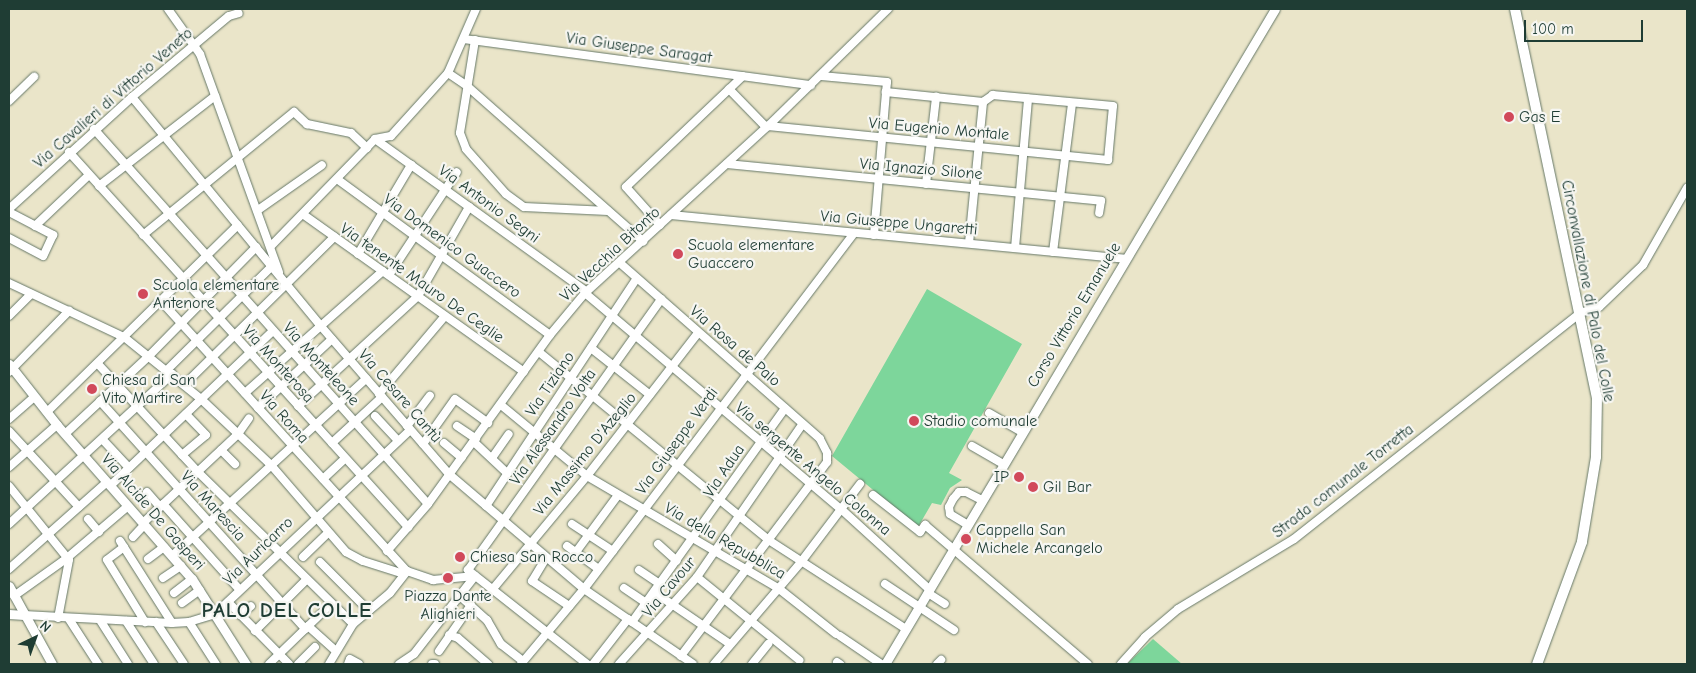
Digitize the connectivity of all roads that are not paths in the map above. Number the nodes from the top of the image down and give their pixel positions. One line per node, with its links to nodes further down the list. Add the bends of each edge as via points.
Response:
1 (168, 9): 9 (street)
2 (476, 9): 7 (street)
3 (888, 9): 12 (street, Via Vecchia Bitonto)
4 (1276, 9): 80 (street, Corso Vittorio Emanuele)
5 (1516, 9): 98 (main road, Circonvallazione di Palo del Colle)
6 (239, 13): 9 (street, Via Cavalieri di Vittorio Veneto, via 229,16)
7 (464, 39): 8 (street, Via Giuseppe Saragat); 10 (street)
8 (475, 40): 11 (street, Via Giuseppe Saragat); 15 (street)
9 (194, 45): 18 (street); 19 (street, Via Cavalieri di Vittorio Veneto)
10 (448, 74): 15 (street); 29 (street, via 391,136)
11 (743, 76): 14 (street, Via Giuseppe Saragat); 16 (street)
12 (820, 76): 14 (street, Via Vecchia Bitonto); 17 (street, via 887,82)
13 (34, 77): 22 (street)
14 (811, 85): 25 (street, Via Vecchia Bitonto)
15 (467, 86): 57 (street); 57 (street, via 460,141 516,204)
16 (729, 89): 25 (street); 63 (street, via 626,187)
17 (886, 92): 20 (street); 28 (street)
18 (215, 96): 27 (street); 36 (street)
19 (132, 97): 26 (street, Via Cavalieri di Vittorio Veneto); 27 (street, Via Cesare Cantù)
20 (936, 97): 23 (street); 30 (street)
21 (1028, 99): 23 (street, via 993,95); 24 (street); 33 (street)
22 (9, 101)
23 (983, 102): 31 (street)
24 (1072, 103): 35 (street); 35 (street, Via Eugenio Montale, via 1113,106 1108,160)
25 (767, 127): 28 (street, Via Eugenio Montale); 37 (street, Via Vecchia Bitonto)
26 (94, 130): 34 (street, Via Cavalieri di Vittorio Veneto); 40 (street, Via Monteleone)
27 (164, 136): 40 (street); 45 (street, Via Cesare Cantù)
28 (882, 138): 30 (street, Via Eugenio Montale); 44 (street)
29 (376, 139): 32 (street); 39 (street, Via Antonio Segni)
30 (931, 142): 31 (street, Via Eugenio Montale); 46 (street)
31 (978, 146): 33 (street, Via Eugenio Montale); 48 (street)
32 (367, 148): 36 (street, via 351,133 307,124 294,112); 43 (street)
33 (1023, 151): 35 (street, Via Eugenio Montale); 51 (street)
34 (69, 152): 42 (street, Via Monterosa); 54 (street, Via Cavalieri di Vittorio Veneto)
35 (1066, 155): 52 (street)
36 (238, 157): 45 (street); 55 (street)
37 (727, 164): 44 (street, Via Ignazio Silone); 61 (street, Via Vecchia Bitonto)
38 (322, 165): 55 (street)
39 (411, 165): 50 (street, Via Antonio Segni); 56 (street)
40 (125, 166): 47 (street); 59 (street, Via Monteleone)
41 (457, 172): 50 (street)
42 (89, 175): 47 (street, Via Monterosa); 64 (street)
43 (337, 179): 56 (street, Via Domenico Guaccero); 60 (street)
44 (879, 180): 46 (street, Via Ignazio Silone); 67 (street)
45 (204, 184): 59 (street); 62 (street, Via Cesare Cantù)
46 (926, 184): 48 (street, Via Ignazio Silone)
47 (99, 186): 66 (street, Via Monterosa)
48 (974, 188): 51 (street, Via Ignazio Silone); 72 (street)
49 (1687, 188): 98 (street, Strada comunale Torretta, via 1643,265 1599,307)
50 (445, 190): 53 (street, Via Antonio Segni); 68 (street)
51 (1020, 192): 52 (street, Via Ignazio Silone); 75 (street)
52 (1060, 197): 58 (street, Via Ignazio Silone, via 1101,201); 76 (street)
53 (469, 207): 78 (street); 90 (street, Via Antonio Segni)
54 (9, 210): 64 (street)
55 (258, 210): 73 (street)
56 (381, 211): 68 (street, Via Domenico Guaccero); 77 (street)
57 (608, 211): 71 (street)
58 (1099, 213)
59 (167, 215): 66 (street); 79 (street, Via Monteleone)
60 (304, 215): 69 (street, Via tenente Mauro De Ceglie); 73 (street)
61 (671, 215): 63 (street, Via Vecchia Bitonto); 65 (street, Via Giuseppe Ungaretti)
62 (238, 225): 74 (street, Via Cesare Cantù); 79 (street)
63 (660, 225): 71 (street, Via Vecchia Bitonto)
64 (35, 226): 70 (street, via 53,235 43,256)
65 (854, 233): 67 (street, Via Giuseppe Ungaretti); 130 (street, Via Giuseppe Verdi)
66 (143, 234): 87 (street, Via Monterosa)
67 (874, 235): 72 (street, Via Giuseppe Ungaretti)
68 (414, 236): 78 (street, Via Domenico Guaccero); 83 (street)
69 (334, 237): 77 (street, Via tenente Mauro De Ceglie); 89 (street)
70 (9, 238)
71 (643, 242): 81 (street, Via Vecchia Bitonto)
72 (969, 244): 75 (street, Via Giuseppe Ungaretti)
73 (271, 246): 84 (street)
74 (256, 247): 82 (street, Via Cesare Cantù); 85 (street)
75 (1015, 248): 76 (street, Via Giuseppe Ungaretti)
76 (1053, 252): 80 (street, Via Giuseppe Ungaretti)
77 (358, 254): 83 (street, Via tenente Mauro De Ceglie)
78 (441, 255): 93 (street); 108 (street, Via Domenico Guaccero)
79 (206, 257): 85 (street, Via Monteleone); 87 (street)
80 (1125, 259): 170 (street, Corso Vittorio Emanuele)
81 (620, 263): 86 (street, Via Rosa de Palo); 90 (street, Via Vecchia Bitonto)
82 (272, 266): 84 (street, Via Cesare Cantù); 92 (street)
83 (386, 273): 93 (street, Via tenente Mauro De Ceglie); 105 (street)
84 (280, 275): 89 (street, Via Cesare Cantù)
85 (225, 278): 92 (street, Via Monteleone); 96 (street)
86 (636, 278): 94 (street, Via Rosa de Palo); 102 (street, Via Tiziano)
87 (183, 280): 95 (street); 96 (street, Via Monterosa)
88 (9, 283): 91 (street)
89 (288, 284): 99 (street); 105 (street, Via Cesare Cantù)
90 (586, 292): 102 (street, Via sergente Angelo Colonna); 108 (street, Via Vecchia Bitonto)
91 (31, 294): 97 (street); 100 (street)
92 (241, 296): 99 (street, Via Monteleone); 103 (street)
93 (418, 296): 101 (street, Via tenente Mauro De Ceglie); 120 (street)
94 (661, 300): 107 (street, Via Rosa de Palo); 110 (street, Via Alessandro Volta)
95 (161, 301): 104 (street, Via Roma); 111 (street)
96 (202, 301): 103 (street, Via Monterosa); 104 (street)
97 (69, 312): 111 (street); 125 (street)
98 (1580, 313): 359 (street, Strada comunale Torretta, via 1294,539 1178,609 1145,637); 360 (main road, Circonvallazione di Palo del Colle, via 1597,397 1596,458 1582,542)
99 (257, 314): 106 (street, Via Monteleone); 109 (street)
100 (9, 316)
101 (445, 316): 128 (street, Via tenente Mauro De Ceglie); 139 (street)
102 (612, 317): 110 (street, Via sergente Angelo Colonna); 114 (street, Via Tiziano)
103 (219, 319): 109 (street, Via Monterosa); 113 (street)
104 (181, 322): 113 (street, Via Roma); 118 (street)
105 (319, 324): 112 (street, Via Cesare Cantù); 115 (street)
106 (273, 331): 115 (street, Via Monteleone); 117 (street)
107 (698, 333): 124 (street, Via Massimo D'Azeglio); 130 (street, Via Rosa de Palo)
108 (550, 335): 116 (street, Via Vecchia Bitonto)
109 (234, 336): 117 (street, Via Monterosa); 119 (street)
110 (634, 336): 123 (street, Via Alessandro Volta); 124 (street, Via sergente Angelo Colonna)
111 (124, 337): 118 (street); 121 (street)
112 (332, 339): 120 (street, Via Cesare Cantù); 122 (street)
113 (197, 340): 119 (street, Via Roma); 126 (street)
114 (591, 348): 123 (street); 131 (street, Via Tiziano)
115 (290, 351): 122 (street, Via Monteleone); 127 (street)
116 (539, 352): 128 (street, Via Vecchia Bitonto); 131 (street)
117 (250, 353): 127 (street, Via Monterosa); 129 (street)
118 (149, 356): 126 (street); 133 (street)
119 (212, 357): 129 (street, Via Roma); 134 (street)
120 (349, 359): 132 (street, Via Cesare Cantù); 135 (street)
121 (98, 364): 133 (street); 152 (street)
122 (303, 365): 135 (street, Via Monteleone); 136 (street)
123 (613, 366): 138 (street, Via Alessandro Volta); 140 (street)
124 (672, 368): 140 (street, Via Massimo D'Azeglio); 149 (street, Via sergente Angelo Colonna)
125 (10, 369): 142 (street, Via Alcide De Gasperi)
126 (169, 372): 134 (street); 148 (street)
127 (267, 372): 136 (street, Via Monterosa); 137 (street)
128 (524, 372): 146 (street, Via Vecchia Bitonto)
129 (228, 374): 137 (street, Via Roma); 143 (street)
130 (745, 374): 149 (street, Via Giuseppe Verdi); 151 (street, Via Rosa de Palo)
131 (571, 377): 138 (street); 169 (street, Via Tiziano)
132 (366, 379): 139 (street, Via Cesare Cantù); 145 (street)
133 (117, 385): 144 (street); 148 (street)
134 (184, 385): 143 (street)
135 (321, 385): 145 (street, Via Monteleone); 147 (street)
136 (280, 387): 147 (street, Via Monterosa); 150 (street)
137 (245, 393): 150 (street, Via Roma)
138 (592, 394): 161 (street); 185 (street, Via Alessandro Volta)
139 (380, 395): 158 (street); 166 (street, Via Cesare Cantù)
140 (650, 395): 161 (street, Via Massimo D'Azeglio)
141 (430, 396): 166 (street, Via Auricarro)
142 (34, 397): 152 (street, Via Alcide De Gasperi); 157 (street)
143 (201, 399): 154 (street); 172 (street)
144 (100, 401): 159 (street, Via Marescia); 171 (street)
145 (338, 404): 158 (street, Via Monteleone); 163 (street)
146 (501, 405): 160 (street, Via Vecchia Bitonto); 169 (street, Via della Repubblica)
147 (298, 406): 163 (street, Via Monterosa)
148 (137, 407): 159 (street); 174 (street)
149 (719, 407): 179 (street, Via sergente Angelo Colonna); 196 (street, Via Giuseppe Verdi)
150 (258, 408): 167 (street, Via Roma)
151 (785, 408): 164 (street, Via Rosa de Palo); 179 (street, Via Adua)
152 (47, 412): 162 (street, Via Alcide De Gasperi)
153 (989, 413): 170 (street)
154 (186, 414): 174 (street); 190 (street, via 206,435)
155 (375, 416): 177 (street)
156 (250, 418): 172 (street)
157 (9, 419)
158 (354, 422): 180 (street); 189 (street, Via Monteleone)
159 (120, 423): 176 (street); 188 (street, Via Marescia)
160 (488, 423): 178 (street, Via Vecchia Bitonto); 182 (street, via 455,399)
161 (627, 423): 196 (street); 206 (street, Via Massimo D'Azeglio)
162 (57, 425): 171 (street, Via Alcide De Gasperi); 187 (street)
163 (316, 425): 180 (street, Via Monterosa); 183 (street)
164 (802, 425): 194 (street, Via Cavour); 211 (street, Via Rosa de Palo, via 820,439 828,452 827,462)
165 (457, 426): 178 (street)
166 (408, 428): 177 (street, Via Auricarro); 182 (street, Via Cesare Cantù)
167 (277, 429): 175 (street); 183 (street, Via Roma)
168 (9, 431): 187 (street)
169 (534, 432): 185 (street, Via della Repubblica); 203 (street, Via Tiziano)
170 (1022, 432): 198 (street, Corso Vittorio Emanuele)
171 (65, 434): 191 (street, Via Alcide De Gasperi)
172 (238, 434): 186 (street); 199 (street)
173 (509, 434): 193 (street)
174 (163, 435): 188 (street); 190 (street)
175 (270, 435)
176 (103, 440): 191 (street); 201 (street)
177 (398, 441): 189 (street, Via Auricarro)
178 (475, 441): 192 (street, Via Vecchia Bitonto); 193 (street)
179 (760, 442): 194 (street, Via sergente Angelo Colonna); 218 (street, Via Adua)
180 (332, 443): 204 (street, Via Monterosa)
181 (444, 443): 192 (street)
182 (423, 444): 205 (street, Via Cesare Cantù)
183 (292, 446): 199 (street); 207 (street, Via Roma)
184 (972, 446): 198 (street)
185 (555, 449): 206 (street, Via della Repubblica); 232 (street, Via Alessandro Volta)
186 (221, 450): 197 (street); 202 (street)
187 (27, 451): 200 (street); 208 (street)
188 (146, 452): 201 (street); 213 (street, Via Marescia)
189 (383, 454): 204 (street, Via Auricarro); 221 (street, Via Monteleone)
190 (182, 455): 202 (street)
191 (85, 457): 208 (street); 209 (street, Via Alcide De Gasperi)
192 (462, 458): 205 (street, Via Vecchia Bitonto)
193 (492, 458): 203 (street)
194 (779, 459): 211 (street, Via sergente Angelo Colonna); 230 (street, Via Cavour)
195 (342, 461): 207 (street)
196 (678, 463): 218 (street); 228 (street, Via Giuseppe Verdi)
197 (235, 464)
198 (1003, 464): 219 (street, Corso Vittorio Emanuele)
199 (271, 465): 220 (street); 229 (street)
200 (9, 467)
201 (129, 468): 209 (street)
202 (198, 472): 213 (street); 220 (street)
203 (507, 473): 224 (street, Via Tiziano)
204 (361, 475): 217 (street, Via Auricarro); 238 (street, Via Monterosa)
205 (450, 475): 221 (street, Via Vecchia Bitonto); 224 (street, Via Cesare Cantù)
206 (587, 476): 216 (street, Via della Repubblica); 248 (street, Via Massimo D'Azeglio)
207 (322, 479): 217 (street, Via Roma)
208 (57, 483): 225 (street); 226 (street)
209 (109, 484): 222 (street, Via Alcide De Gasperi); 225 (street)
210 (860, 484): 227 (street)
211 (811, 485): 227 (street, Via sergente Angelo Colonna); 246 (street)
212 (9, 486): 226 (street)
213 (180, 489): 223 (street); 233 (street, Via Marescia)
214 (147, 492): 223 (street)
215 (873, 494): 252 (street, via 920,532 925,525)
216 (618, 495): 228 (street, Via della Repubblica); 242 (street)
217 (340, 497): 229 (street, Via Auricarro); 254 (street, Via Roma)
218 (721, 500): 230 (street); 245 (street, Via Adua)
219 (982, 500): 237 (street, Corso Vittorio Emanuele); 237 (street, via 966,492 959,492 953,499 950,514)
220 (230, 502): 233 (street); 253 (street)
221 (428, 504): 238 (street, Via Vecchia Bitonto)
222 (128, 506): 235 (street, Via Alcide De Gasperi); 239 (street)
223 (162, 506): 235 (street); 244 (street)
224 (486, 506): 232 (street, Via Cesare Cantù)
225 (79, 507): 241 (street)
226 (27, 508): 234 (street); 241 (street)
227 (841, 509): 264 (street); 286 (street, Via sergente Angelo Colonna)
228 (644, 510): 245 (street, Via della Repubblica); 255 (street, Via Giuseppe Verdi)
229 (316, 516): 240 (street); 253 (street, Via Auricarro)
230 (740, 516): 246 (street); 251 (street, Via Cavour)
231 (88, 519): 239 (street)
232 (503, 521): 248 (street, Via Cesare Cantù); 272 (street, Via Alessandro Volta, via 468,570)
233 (209, 522): 244 (street); 271 (street, Via Marescia)
234 (9, 524)
235 (143, 524): 243 (street); 250 (street, Via Alcide De Gasperi)
236 (572, 524): 242 (street)
237 (968, 526): 252 (street, Corso Vittorio Emanuele)
238 (408, 527): 254 (street, Via Vecchia Bitonto)
239 (99, 532): 259 (street)
240 (328, 533): 258 (street); 270 (street, via 354,557)
241 (49, 534): 259 (street); 266 (street)
242 (589, 534): 255 (street); 256 (street)
243 (133, 537)
244 (192, 537): 257 (street); 283 (street)
245 (695, 537): 251 (street, Via della Repubblica); 262 (street, Via Adua)
246 (770, 541): 264 (street); 268 (street)
247 (658, 544): 262 (street)
248 (530, 545): 260 (street, Via Cesare Cantù); 284 (street, Via Massimo D'Azeglio)
249 (567, 546): 256 (street)
250 (164, 547): 257 (street, Via Alcide De Gasperi); 261 (street)
251 (716, 550): 268 (street, Via della Repubblica); 273 (street, Via Cavour)
252 (954, 550): 286 (street, Corso Vittorio Emanuele); 358 (street)
253 (279, 551): 271 (street, Via Auricarro); 276 (street)
254 (387, 551): 270 (street)
255 (613, 551): 267 (street, Via Giuseppe Verdi)
256 (576, 552): 267 (street)
257 (172, 556): 265 (street, Via Alcide De Gasperi)
258 (303, 557)
259 (67, 558): 290 (street); 308 (street)
260 (546, 558): 285 (street, Via Cesare Cantù); 301 (street, via 532,581)
261 (148, 559)
262 (677, 561): 277 (street, Via Adua)
263 (320, 562): 303 (street)
264 (801, 562): 281 (street); 321 (street)
265 (181, 566): 274 (street); 275 (street, Via Alcide De Gasperi)
266 (9, 569)
267 (599, 569): 285 (street, Via Giuseppe Verdi)
268 (747, 569): 281 (street, Via della Repubblica); 291 (street)
269 (639, 570): 277 (street)
270 (405, 572): 272 (street, via 433,580); 303 (street, via 390,593)
271 (256, 574): 283 (street, Via Auricarro); 295 (street, Via Marescia)
272 (475, 576): 284 (street); 289 (street)
273 (696, 577): 291 (street); 299 (street, Via Cavour)
274 (163, 578)
275 (192, 579): 282 (street, Via Alcide De Gasperi); 288 (street)
276 (306, 580): 295 (street); 296 (street)
277 (660, 584): 287 (street, Via Adua)
278 (885, 584): 302 (street)
279 (9, 586): 290 (street)
280 (624, 588): 294 (street)
281 (778, 588): 312 (street); 357 (street, Via della Repubblica, via 838,635)
282 (200, 590): 293 (street); 305 (street, Via Alcide De Gasperi)
283 (240, 590): 292 (street, Via Auricarro)
284 (492, 590): 325 (street)
285 (584, 590): 301 (street, Via Giuseppe Verdi); 311 (street, Via Cesare Cantù)
286 (929, 591): 297 (street, Via sergente Angelo Colonna); 302 (street, Corso Vittorio Emanuele)
287 (654, 592): 294 (street, Via Adua); 299 (street)
288 (174, 593)
289 (459, 595): 298 (street); 349 (street, via 414,654)
290 (14, 596): 306 (street)
291 (724, 600): 312 (street); 319 (street)
292 (228, 602): 305 (street, Via Auricarro); 307 (street)
293 (182, 603)
294 (646, 603): 311 (street, Via Adua)
295 (281, 604): 320 (street, Via Marescia); 323 (street)
296 (331, 604): 318 (street); 320 (street)
297 (945, 604)
298 (471, 605): 326 (street); 335 (street, via 487,620 501,644)
299 (673, 605): 319 (street); 324 (street, Via Cavour)
300 (251, 606): 307 (street)
301 (569, 606): 325 (street, Via Giuseppe Verdi)
302 (920, 606): 321 (street, Corso Vittorio Emanuele); 322 (street)
303 (369, 611): 318 (street)
304 (9, 614): 306 (street, Via Auricarro)
305 (215, 614): 316 (street, Via Auricarro); 342 (street, Via Alcide De Gasperi)
306 (24, 615): 308 (street, Via Auricarro); 336 (street)
307 (240, 615): 323 (street)
308 (58, 618): 309 (street, Via Auricarro)
309 (69, 619): 310 (street, Via Auricarro); 337 (street)
310 (100, 620): 313 (street, Via Auricarro); 338 (street)
311 (630, 620): 324 (street, Via Cesare Cantù); 352 (street, Via Adua)
312 (750, 620): 327 (street); 334 (street)
313 (126, 621): 314 (street, Via Auricarro); 339 (street)
314 (145, 622): 315 (street, Via Auricarro); 317 (street, via 107,560 122,544)
315 (156, 622): 317 (street, Via Auricarro); 340 (street)
316 (189, 622): 317 (street, Via Auricarro); 341 (street)
317 (172, 623)
318 (353, 624): 330 (street)
319 (704, 626): 327 (street); 333 (street)
320 (307, 628): 330 (street, Via Marescia); 332 (street)
321 (906, 629): 357 (street, Corso Vittorio Emanuele)
322 (954, 630)
323 (255, 631): 332 (street)
324 (648, 632): 333 (street, Via Cesare Cantù); 353 (street, Via Cavour)
325 (547, 634): 335 (street, Via Giuseppe Verdi); 351 (street)
326 (449, 635): 331 (street); 350 (street, via 458,638)
327 (730, 644): 355 (street)
328 (768, 644): 356 (street)
329 (315, 648): 345 (street)
330 (335, 650): 346 (street)
331 (439, 651)
332 (280, 656): 343 (street); 344 (street)
333 (681, 656): 354 (street, Via Cesare Cantù)
334 (799, 660)
335 (522, 663)
336 (52, 664)
337 (98, 664)
338 (128, 664)
339 (154, 664)
340 (184, 664)
341 (216, 664)
342 (246, 664)
343 (269, 664)
344 (289, 664)
345 (298, 664)
346 (329, 664)
347 (348, 664): 348 (street, via 350,659)
348 (359, 664)
349 (399, 664)
350 (488, 664)
351 (587, 664)
352 (593, 664)
353 (619, 664)
354 (693, 664)
355 (714, 664)
356 (752, 664)
357 (883, 664)
358 (1088, 664)
359 (1121, 664)
360 (1536, 664)

